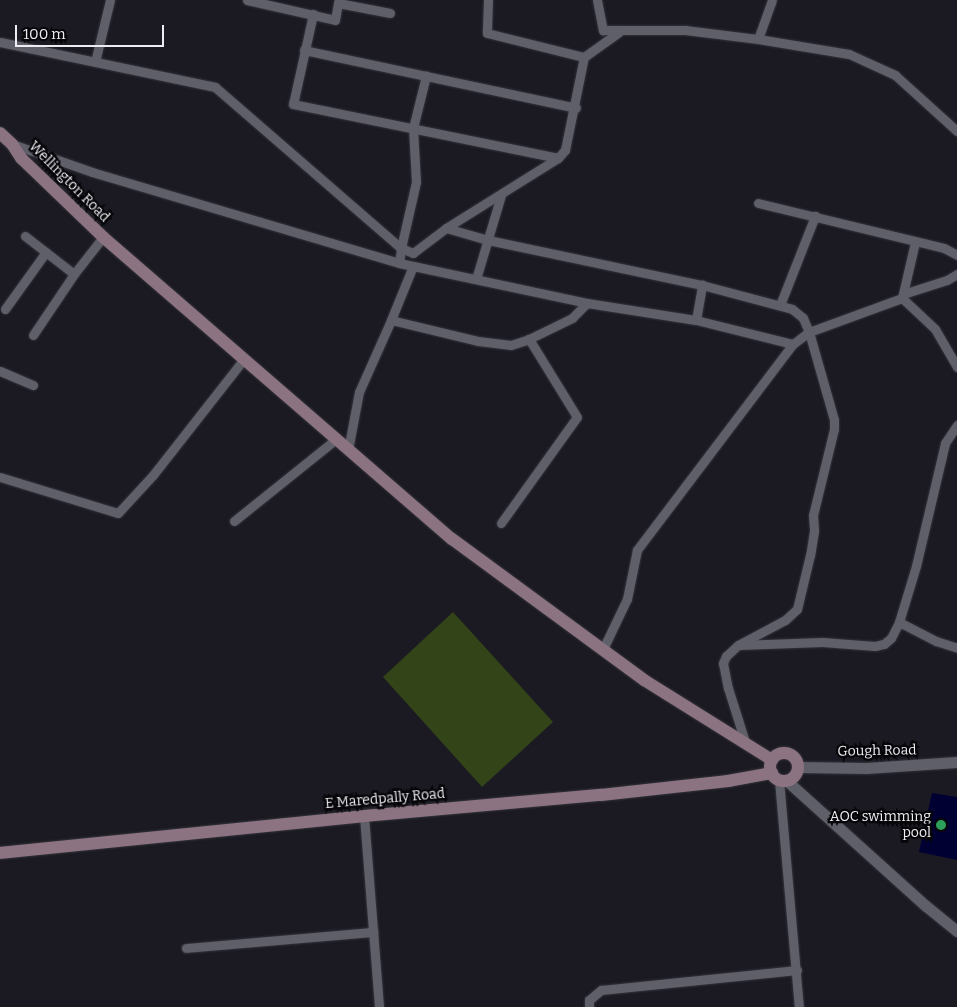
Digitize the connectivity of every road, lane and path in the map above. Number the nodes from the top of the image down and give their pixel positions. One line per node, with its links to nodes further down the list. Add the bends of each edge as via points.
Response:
1 (110, 0): 14 (street)
2 (247, 0): 8 (street)
3 (488, 0): 13 (street, via 487,34)
4 (597, 0): 9 (street, via 602,30)
5 (772, 0): 10 (street)
6 (338, 1): 7 (street); 8 (street, via 335,20)
7 (390, 13)
8 (313, 14): 12 (street)
9 (619, 32): 10 (street, via 684,30); 13 (street)
10 (758, 39): 18 (street, via 848,54 879,66 895,75)
11 (0, 42): 14 (street)
12 (304, 50): 15 (street); 17 (street, via 293,104)
13 (584, 57): 16 (street)
14 (95, 62): 30 (street, via 214,87)
15 (426, 76): 16 (street); 17 (street)
16 (576, 108): 21 (street, via 565,150)
17 (413, 128): 21 (street); 30 (street, via 416,182)
18 (957, 131)
19 (0, 133): 20 (main road, Wellington Road)
20 (12, 144): 27 (main road, Wellington Road, via 21,158); 33 (street, via 101,174)
21 (558, 158): 22 (street)
22 (502, 195): 25 (street); 28 (street)
23 (758, 203): 24 (street)
24 (815, 216): 29 (street); 41 (street)
25 (446, 228): 28 (street); 30 (street, via 413,253)
26 (25, 236): 31 (street)
27 (103, 237): 35 (street); 49 (main road, Wellington Road)
28 (488, 240): 37 (street); 38 (street)
29 (914, 242): 32 (street, via 944,248); 39 (street)
30 (401, 248): 33 (street)
31 (46, 252): 35 (street); 42 (street)
32 (957, 255)
33 (399, 263): 34 (street)
34 (413, 266): 37 (street); 43 (street)
35 (74, 274): 46 (street)
36 (957, 274): 39 (street)
37 (476, 279): 40 (street)
38 (702, 285): 41 (street); 44 (street)
39 (902, 296): 45 (street); 50 (street, via 935,329)
40 (587, 303): 44 (street); 47 (street, via 572,318)
41 (780, 305): 45 (street, via 799,314)
42 (5, 310)
43 (391, 320): 47 (street, via 478,341 511,345); 55 (street, via 359,392)
44 (696, 320): 48 (street)
45 (809, 332): 48 (street); 60 (street, via 834,429 813,515 814,531 800,601 791,615)
46 (33, 335)
47 (529, 339): 58 (street, via 577,417)
48 (793, 344): 62 (street, via 637,550 627,599)
49 (244, 359): 54 (main road, Wellington Road); 56 (street, via 153,475 118,513)
50 (957, 367)
51 (0, 371): 52 (street)
52 (33, 384)
53 (957, 425): 59 (street, via 945,442 916,566)
54 (336, 439): 55 (main road, Wellington Road); 57 (street)
55 (348, 450): 62 (main road, Wellington Road, via 452,539)
56 (0, 478)
57 (234, 521)
58 (501, 522)
59 (899, 622): 60 (street, via 891,638 875,646 822,642); 61 (street)
60 (738, 645): 63 (street, via 723,663)
61 (957, 648)
62 (602, 649): 63 (main road, Wellington Road, via 644,680)
63 (745, 742): 64 (main road, Wellington Road)
64 (772, 760): 66 (main road, via 778,754 786,753 794,757); 67 (main road, via 770,767)
65 (957, 762): 66 (street, Gough Road, via 866,768)
66 (798, 766): 67 (main road, via 795,776)
67 (779, 778): 68 (main road, E Maredpally Road); 70 (street); 73 (street)
68 (364, 816): 69 (main road, E Maredpally Road); 71 (street)
69 (0, 853)
70 (957, 931)
71 (373, 932): 72 (street); 74 (street)
72 (186, 948)
73 (798, 970): 75 (street, via 601,990 589,1000); 76 (street)
74 (379, 1007)
75 (589, 1007)
76 (799, 1007)

